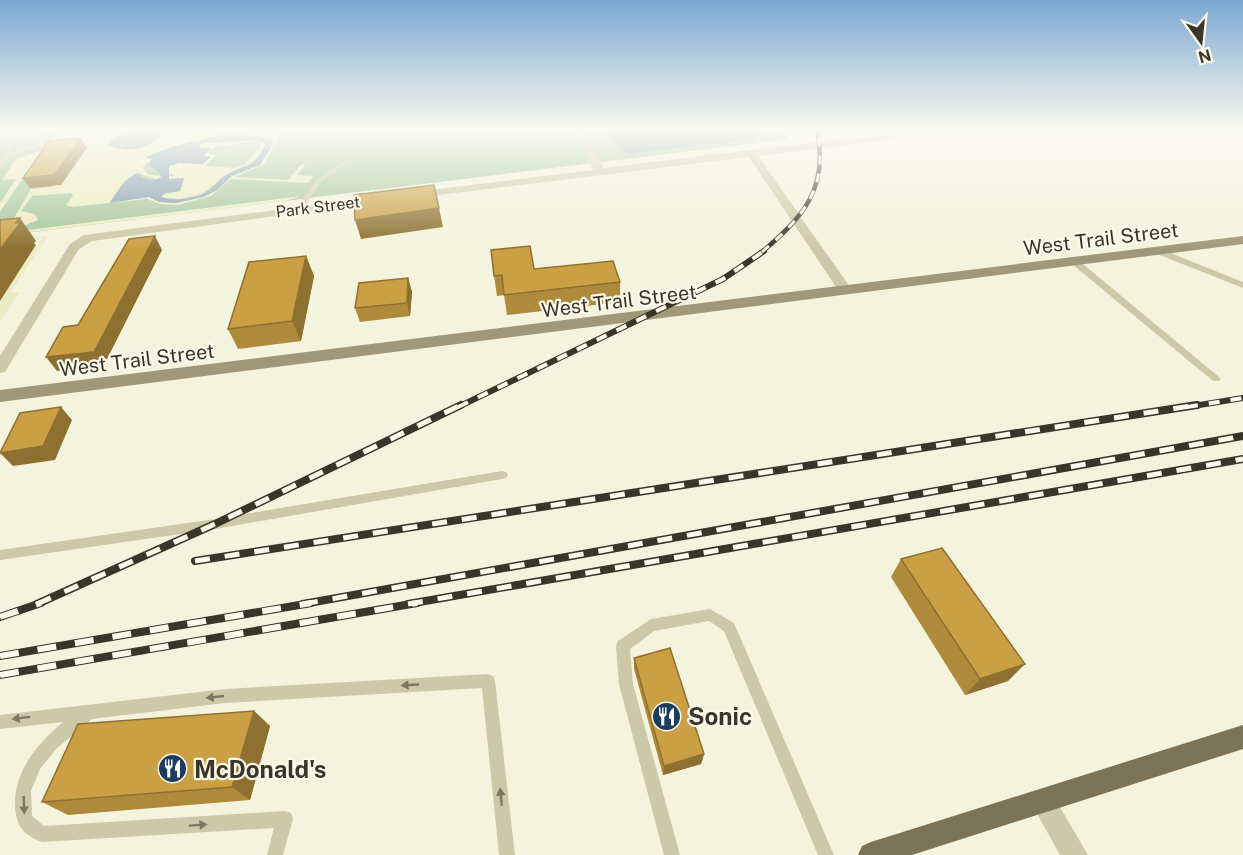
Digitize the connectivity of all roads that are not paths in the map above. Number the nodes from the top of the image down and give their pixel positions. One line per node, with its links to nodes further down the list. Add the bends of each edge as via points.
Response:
1 (335, 170): 5 (lane, via 319,181)
2 (609, 170): 4 (street, Park Street)
3 (763, 170): 10 (street)
4 (599, 171): 5 (street, Park Street)
5 (298, 210): 11 (street, Park Street, via 88,238 74,247)
6 (1243, 240): 7 (main road, West Trail Street)
7 (1160, 252): 8 (main road, West Trail Street); 9 (lane)
8 (1075, 262): 10 (main road, West Trail Street); 12 (lane)
9 (1243, 285)
10 (845, 290): 13 (main road, West Trail Street)
11 (0, 368)
12 (1215, 379)
13 (0, 396)
14 (502, 475): 15 (lane, via 215,524)
15 (0, 555)
16 (91, 711): 17 (lane, one-way to 17); 20 (lane, one-way to 20, via 53,739 32,767 23,789 24,820 42,834 285,819); 21 (lane, one-way to 16, via 488,681 225,696)
17 (0, 722)
18 (1243, 737): 19 (main road)
19 (1042, 801): 24 (main road); 25 (street)
20 (275, 855)
21 (507, 855)
22 (672, 855): 23 (lane, via 626,684 623,646 651,625 710,615 729,627)
23 (826, 855)
24 (871, 855)
25 (1075, 855)

